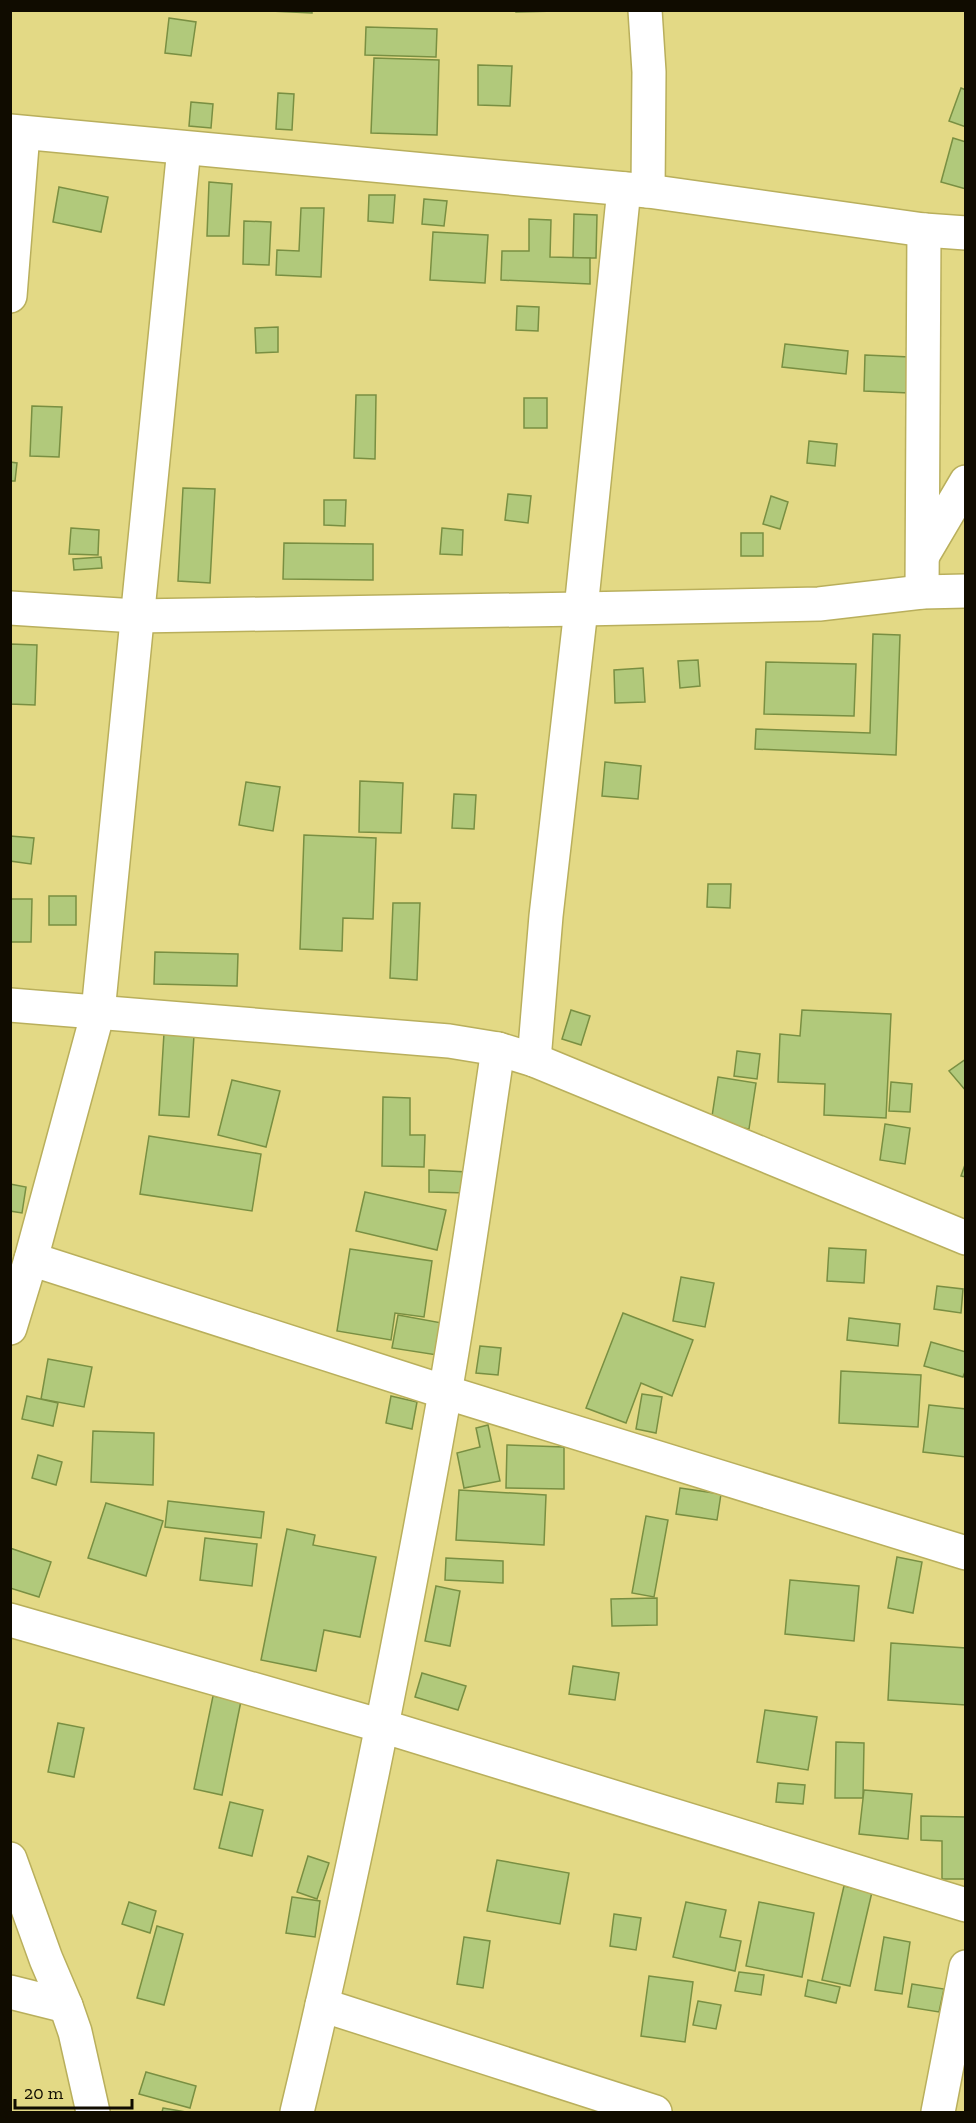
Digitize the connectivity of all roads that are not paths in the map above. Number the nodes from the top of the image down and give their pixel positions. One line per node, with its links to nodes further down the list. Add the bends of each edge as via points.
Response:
1 (645, 10): 4 (street, via 649,72)
2 (17, 132): 3 (street); 7 (street)
3 (184, 148): 4 (street); 14 (street)
4 (636, 190): 5 (street); 13 (street)
5 (924, 231): 6 (street); 9 (street)
6 (966, 233)
7 (10, 296)
8 (966, 482): 9 (street)
9 (922, 557): 11 (street)
10 (966, 591): 11 (street)
11 (922, 592): 13 (street, via 819,604)
12 (10, 608): 14 (street)
13 (581, 609): 14 (street); 18 (street, via 546,915)
14 (136, 616): 16 (street)
15 (10, 1005): 16 (street)
16 (98, 1011): 17 (street, via 449,1041); 20 (street)
17 (498, 1049): 18 (street); 22 (street)
18 (534, 1059): 19 (street)
19 (966, 1238)
20 (31, 1259): 21 (street); 22 (street)
21 (10, 1328)
22 (445, 1392): 23 (street); 25 (street)
23 (966, 1553)
24 (10, 1620): 25 (street)
25 (382, 1726): 27 (street); 30 (street)
26 (10, 1859): 31 (street)
27 (966, 1905)
28 (966, 1967): 35 (street)
29 (10, 1992): 31 (street)
30 (322, 2005): 33 (street); 34 (street)
31 (66, 2006): 32 (street)
32 (93, 2112)
33 (297, 2112)
34 (655, 2112)
35 (938, 2112)

